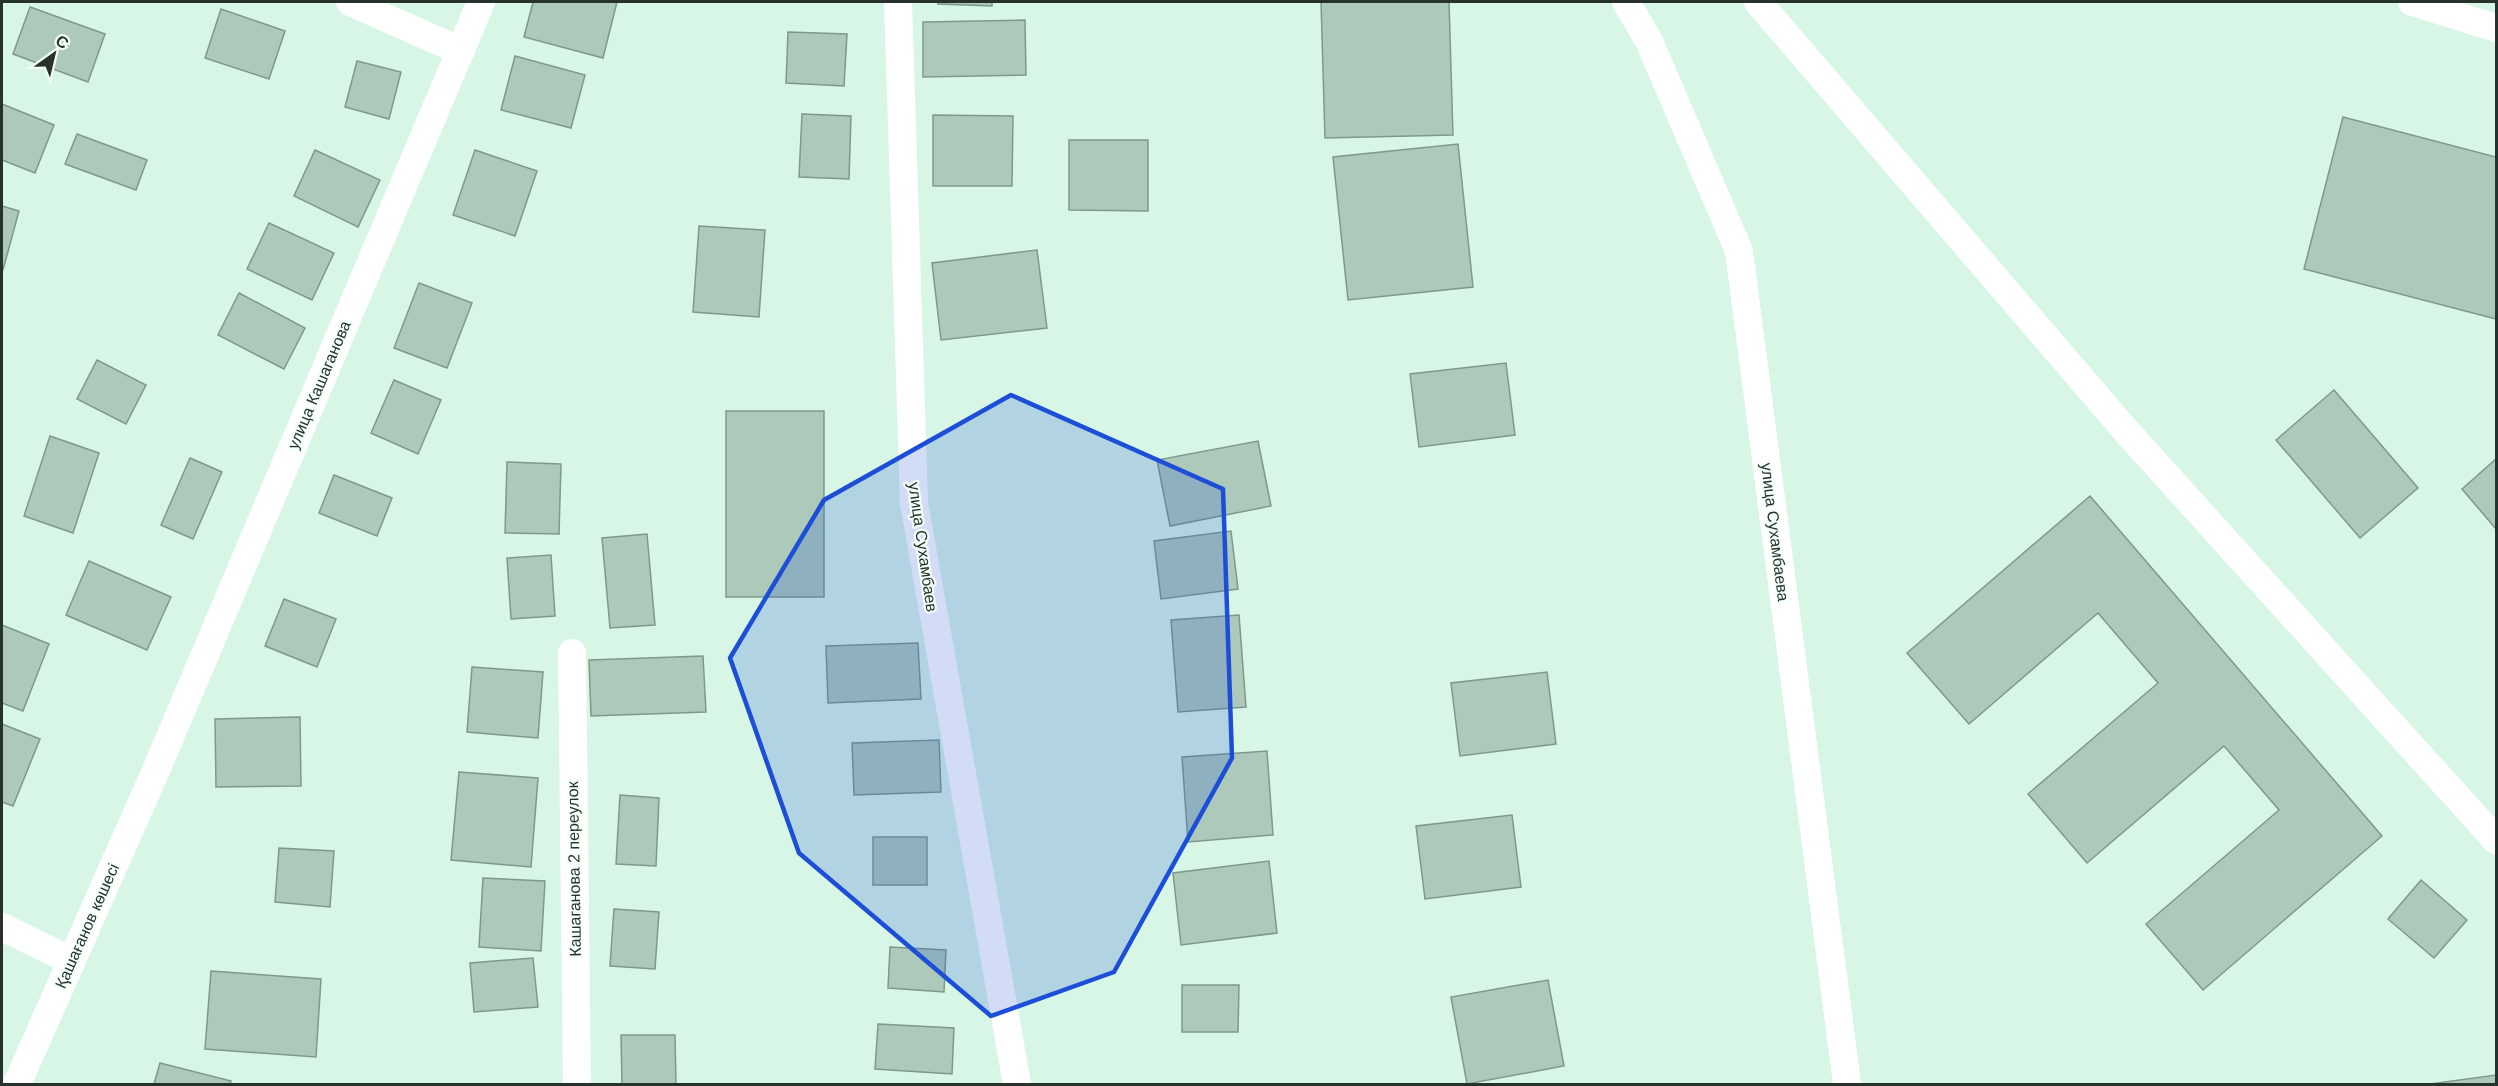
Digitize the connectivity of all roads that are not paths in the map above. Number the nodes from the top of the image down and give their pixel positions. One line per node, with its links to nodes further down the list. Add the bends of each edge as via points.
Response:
1 (350, 2): 8 (street)
2 (481, 2): 8 (street, улица Кашаганова)
3 (898, 2): 16 (street, улица Сухамбаев, via 914,503)
4 (1626, 2): 17 (street, улица Сухамбаева, via 1648,40 1739,250)
5 (1758, 2): 11 (street, via 2127,432)
6 (2412, 2): 7 (street)
7 (2496, 28)
8 (461, 51): 10 (street, улица Кашаганова)
9 (572, 653): 15 (street, Кашаганова 2 переулок)
10 (157, 768): 13 (street, Қашағанов көшесі)
11 (2496, 840)
12 (2, 927): 13 (street)
13 (72, 961): 14 (street, Қашағанов көшесі)
14 (17, 1084)
15 (577, 1084)
16 (1017, 1084)
17 (1847, 1084)

